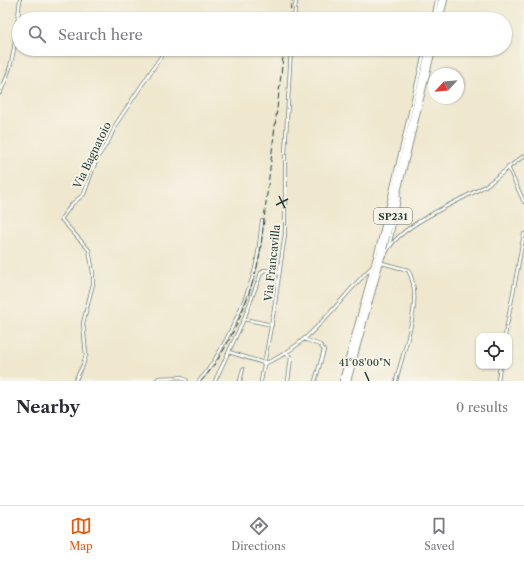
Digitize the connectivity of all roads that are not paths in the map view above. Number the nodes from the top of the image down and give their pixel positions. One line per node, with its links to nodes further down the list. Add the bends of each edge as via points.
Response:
1 (20, 0): 6 (street)
2 (296, 0): 7 (street)
3 (437, 0): 8 (street)
4 (441, 0): 9 (highway)
5 (446, 0): 10 (highway)
6 (19, 12)
7 (295, 12)
8 (434, 12)
9 (438, 12)
10 (443, 12)
11 (14, 56): 18 (street)
12 (161, 56): 42 (street, Via Bagnatoio, via 116,124 97,158 84,194 72,204 61,219 89,250 93,273 93,284 83,323 86,355)
13 (292, 56): 27 (street, Via Francavilla, via 285,154 285,234)
14 (423, 56): 26 (street, SP231)
15 (427, 56): 52 (highway, SP231, via 380,252)
16 (432, 56): 24 (street)
17 (432, 56): 29 (highway, SP231)
18 (0, 93)
19 (524, 156): 20 (street)
20 (508, 167): 21 (street); 24 (street, via 486,185 418,222)
21 (524, 202)
22 (262, 221): 45 (street, via 255,268 246,293 218,356)
23 (524, 234): 33 (street)
24 (388, 247): 25 (street)
25 (382, 263): 29 (street); 54 (street, via 408,270 413,280 414,314)
26 (372, 267): 28 (street); 30 (street, SP231)
27 (279, 272): 31 (street, via 263,271); 32 (street, Via Francavilla)
28 (360, 278): 30 (street, via 366,278); 34 (street)
29 (376, 278): 53 (highway, SP231)
30 (368, 282): 51 (street, SP231)
31 (244, 319): 32 (street); 36 (street)
32 (272, 325): 39 (street, Via Francavilla)
33 (506, 333)
34 (304, 339): 35 (street); 50 (street, via 320,345 324,350)
35 (295, 346): 37 (street); 38 (street)
36 (229, 352): 39 (street); 46 (street)
37 (282, 354): 38 (street, via 287,354); 39 (street)
38 (291, 358): 49 (street)
39 (264, 363): 48 (street, Via Francavilla)
40 (243, 369): 47 (street)
41 (500, 369): 55 (street)
42 (75, 381)
43 (156, 381): 44 (street, via 158,378 182,376)
44 (187, 381)
45 (199, 381)
46 (215, 381)
47 (240, 381)
48 (261, 381)
49 (288, 381)
50 (315, 381)
51 (341, 381)
52 (344, 381)
53 (348, 381)
54 (396, 381)
55 (498, 381)

